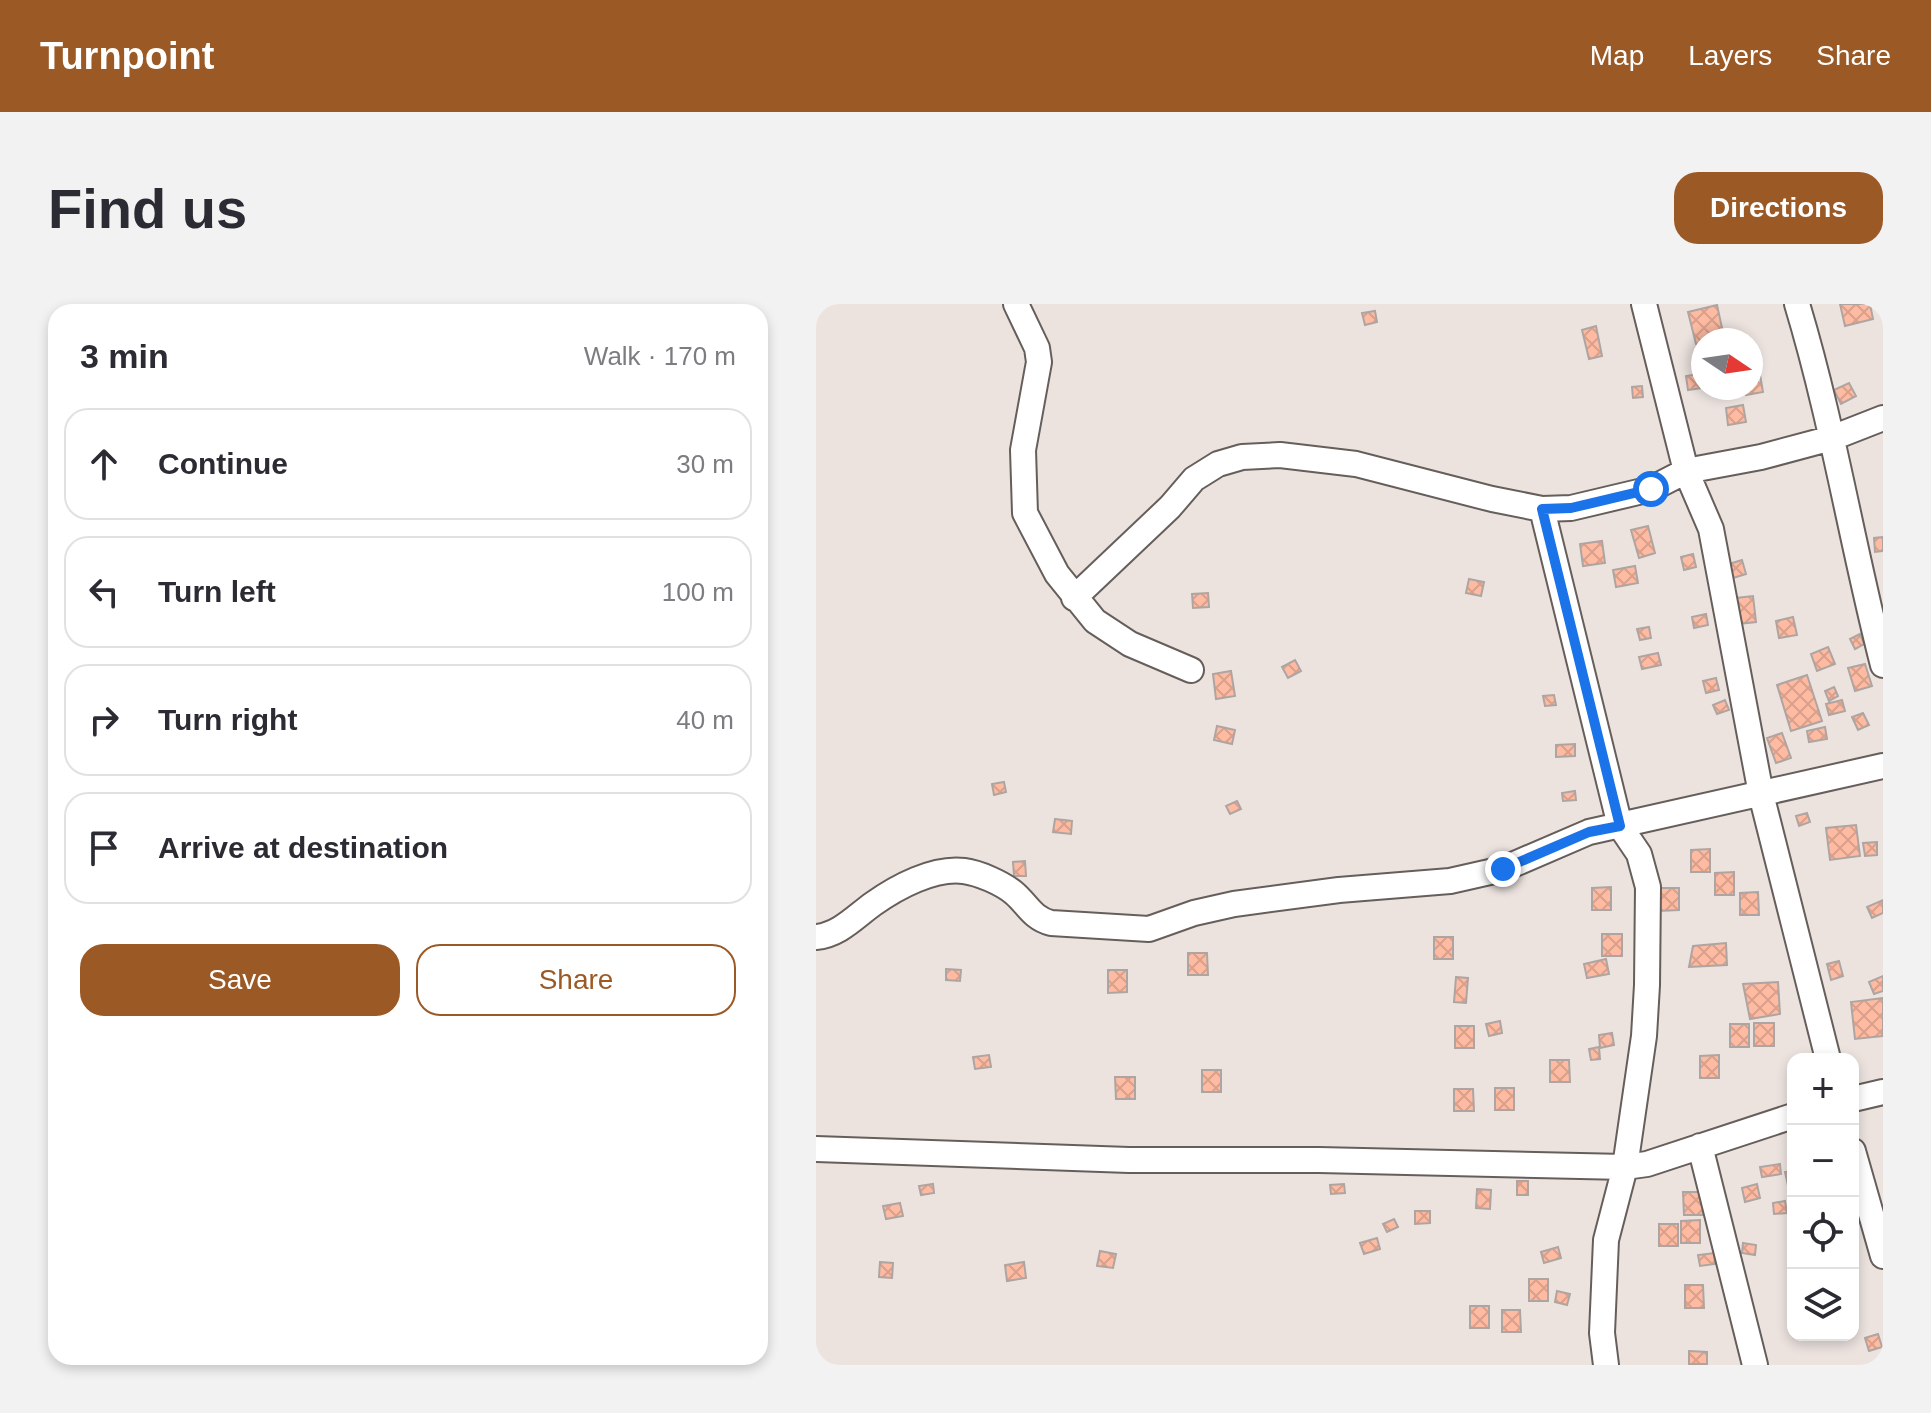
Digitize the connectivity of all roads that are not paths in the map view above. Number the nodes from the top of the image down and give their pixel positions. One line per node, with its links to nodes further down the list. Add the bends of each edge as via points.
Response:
1 (1016, 304): 8 (street, via 1039,362 1023,450 1025,513)
2 (1644, 304): 6 (street)
3 (1797, 304): 5 (street)
4 (1883, 418): 5 (street)
5 (1832, 438): 6 (street); 9 (street)
6 (1686, 471): 7 (street, via 1651,489 1571,508); 12 (street, via 1711,529)
7 (1542, 509): 8 (street, via 1356,464 1280,455 1242,457 1194,479); 13 (street)
8 (1074, 598): 10 (street, via 1095,621 1130,644)
9 (1883, 665)
10 (1191, 670)
11 (1883, 766): 12 (street)
12 (1761, 794): 13 (street); 15 (street)
13 (1620, 826): 14 (street, via 1589,832 1474,876 1234,904 1149,929 1040,920 1014,892 988,878 947,871 918,880 831,935); 21 (street, via 1639,854 1648,887 1644,1036)
14 (816, 937)
15 (1826, 1053)
16 (1883, 1092): 17 (street)
17 (1859, 1098)
18 (1787, 1118): 19 (street)
19 (1700, 1146): 21 (street); 25 (street)
20 (816, 1149): 21 (street, via 1129,1160)
21 (1625, 1167): 24 (street, via 1606,1240)
22 (1859, 1172): 23 (street)
23 (1883, 1256)
24 (1606, 1365)
25 (1755, 1365)

